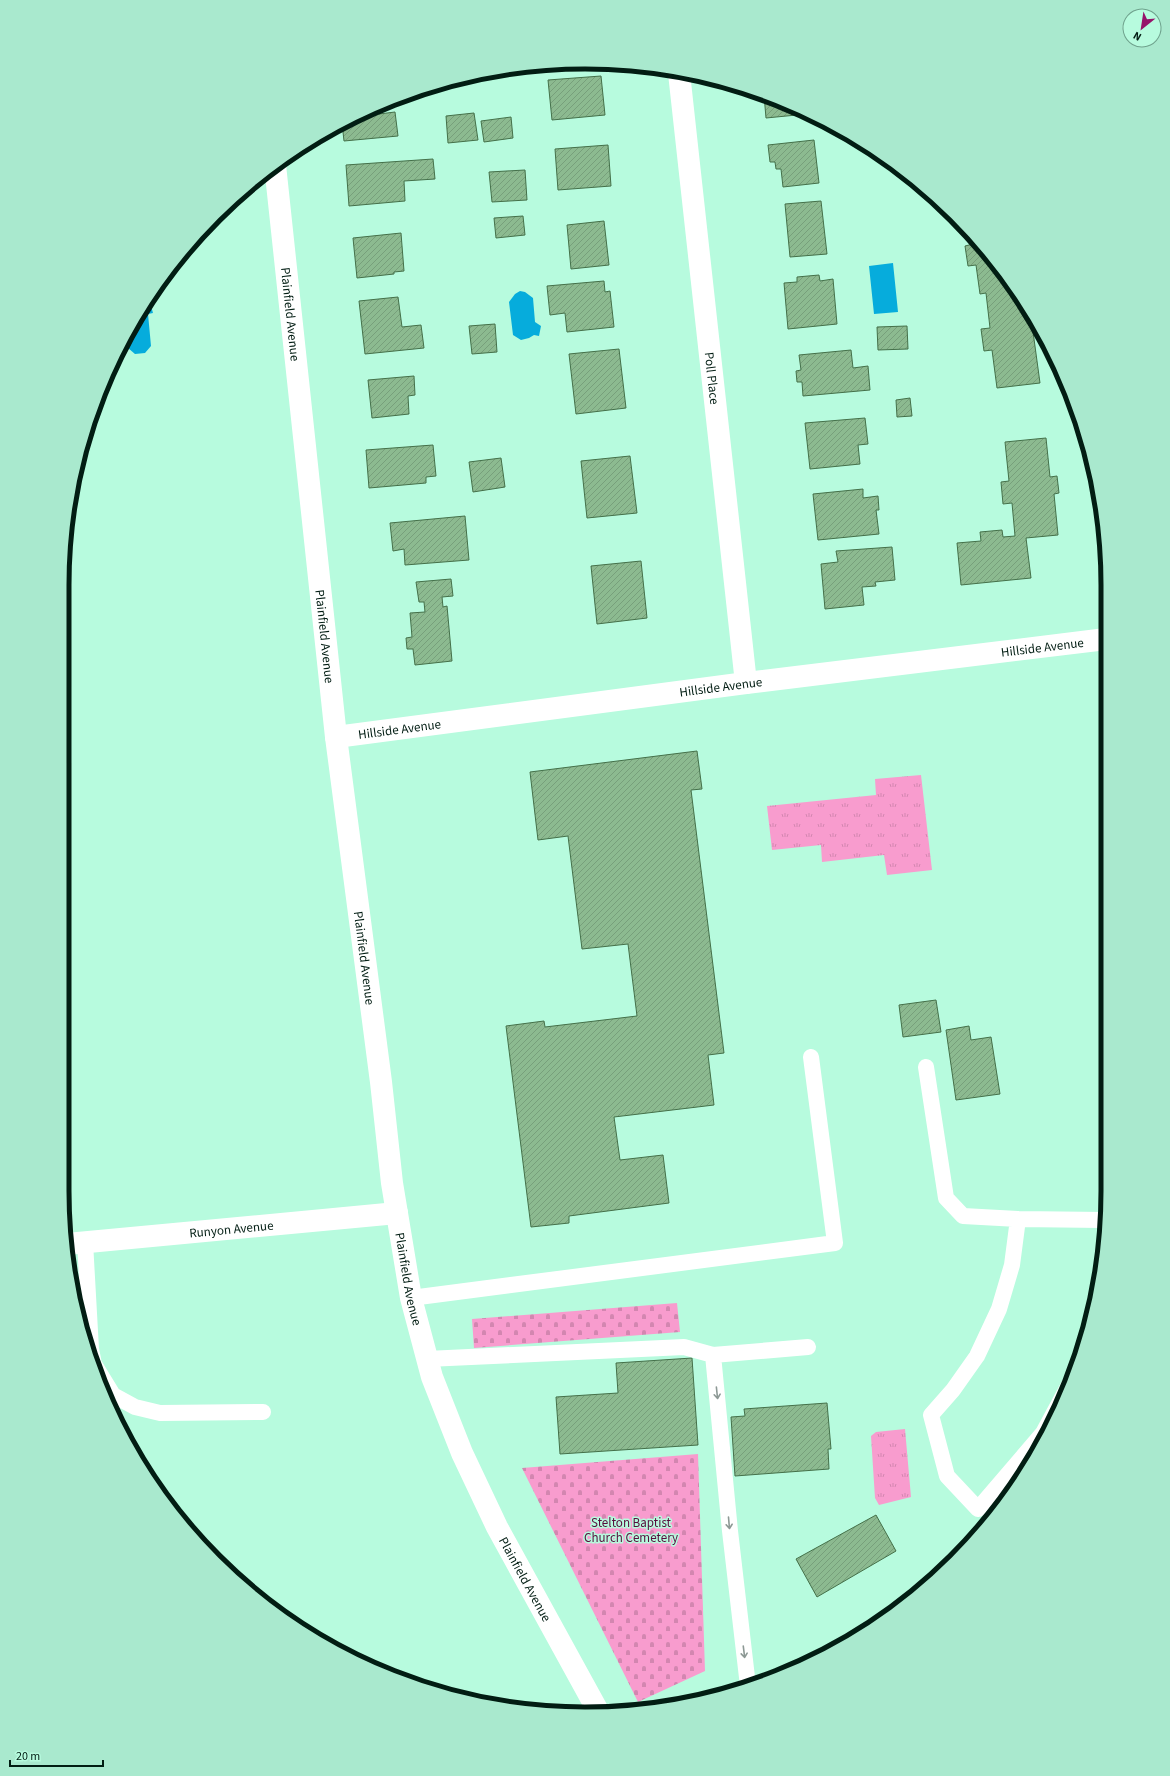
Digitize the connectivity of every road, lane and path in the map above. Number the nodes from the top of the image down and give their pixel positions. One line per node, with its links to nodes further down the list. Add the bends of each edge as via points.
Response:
1 (680, 78): 4 (street, Poll Place)
2 (276, 172): 5 (street, Plainfield Avenue)
3 (1101, 640): 4 (street, Hillside Avenue)
4 (746, 683): 5 (street, Hillside Avenue)
5 (336, 737): 8 (street, Plainfield Avenue)
6 (811, 1057): 12 (lane, via 835,1243)
7 (926, 1067): 9 (lane, via 946,1198 963,1216)
8 (397, 1213): 11 (street, Runyon Avenue); 12 (street, Plainfield Avenue)
9 (1018, 1219): 10 (lane); 19 (lane, via 1012,1265 999,1309 977,1356 931,1415 947,1476 978,1509)
10 (1100, 1220)
11 (76, 1243): 13 (lane)
12 (411, 1298): 16 (street, Plainfield Avenue)
13 (88, 1329)
14 (808, 1347): 15 (lane)
15 (713, 1354): 16 (lane, via 684,1347); 20 (lane, one-way to 20)
16 (427, 1359): 21 (street, Plainfield Avenue, via 462,1453 497,1527)
17 (106, 1382): 18 (lane, via 114,1395 135,1407 160,1413)
18 (262, 1412)
19 (1034, 1446)
20 (747, 1681)
21 (596, 1707)

